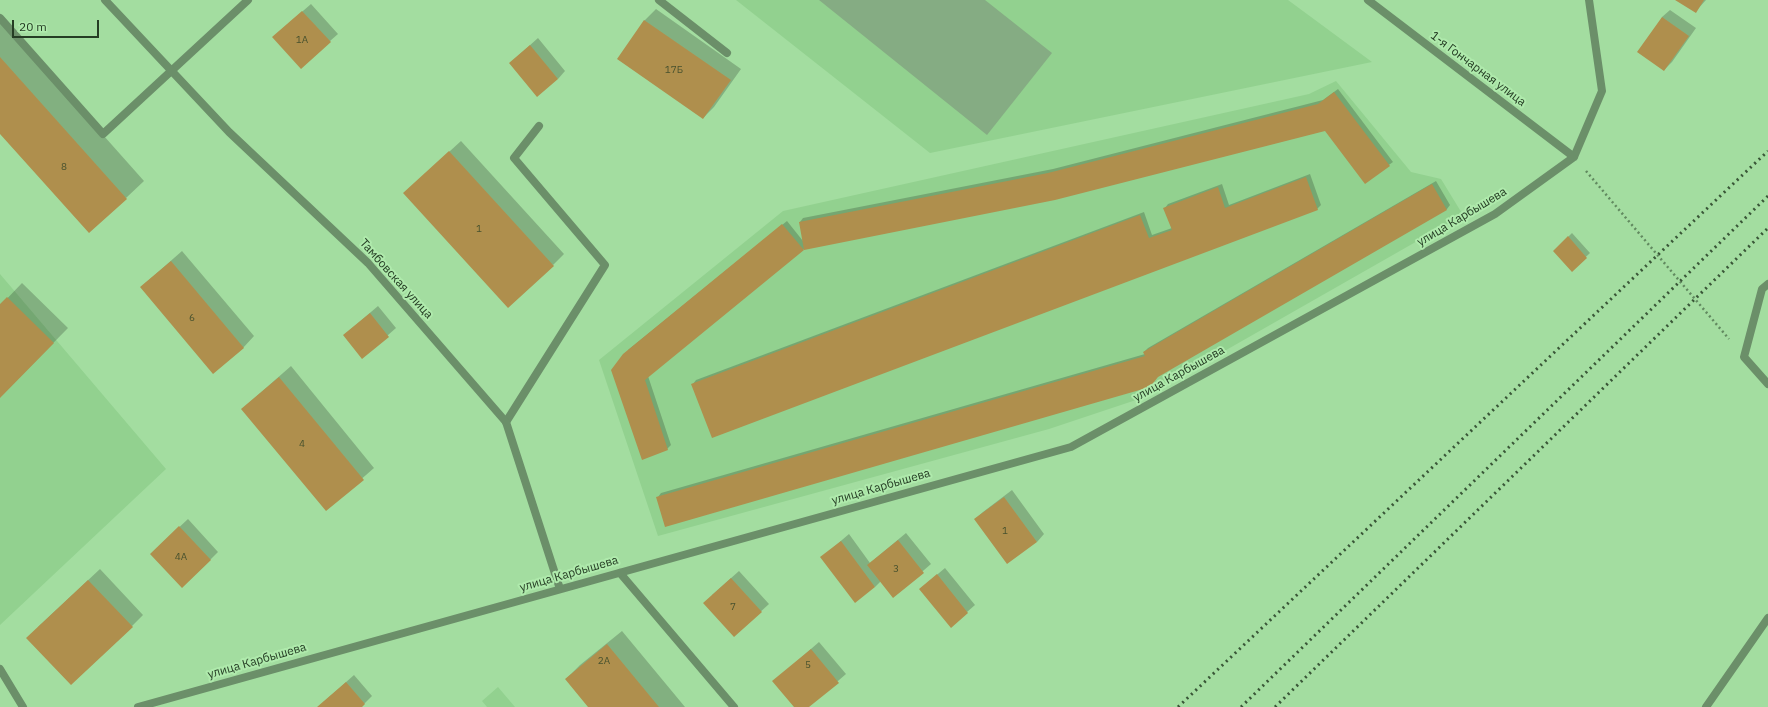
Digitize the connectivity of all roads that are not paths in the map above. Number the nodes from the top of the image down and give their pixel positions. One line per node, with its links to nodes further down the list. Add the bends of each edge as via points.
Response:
1 (104, 0): 8 (street, Тамбовская улица)
2 (248, 0): 8 (street)
3 (659, 0): 7 (street)
4 (1368, 0): 10 (street, 1-я Гончарная улица)
5 (1590, 0): 10 (street, via 1602,91)
6 (0, 18): 8 (street, via 103,134)
7 (727, 53)
8 (172, 71): 13 (street, Тамбовская улица, via 230,132 368,263)
9 (539, 126): 13 (street, via 514,158 605,265)
10 (1574, 157): 14 (street, улица Карбышева, via 1494,214 1071,447)
11 (1768, 284): 12 (street, via 1762,289 1744,357)
12 (1768, 384)
13 (506, 422): 15 (street, Тамбовская улица)
14 (620, 573): 15 (street, улица Карбышева); 20 (street)
15 (560, 589): 19 (street, улица Карбышева)
16 (1768, 618): 21 (street)
17 (0, 669): 18 (street)
18 (23, 707)
19 (138, 707)
20 (734, 707)
21 (1706, 707)

